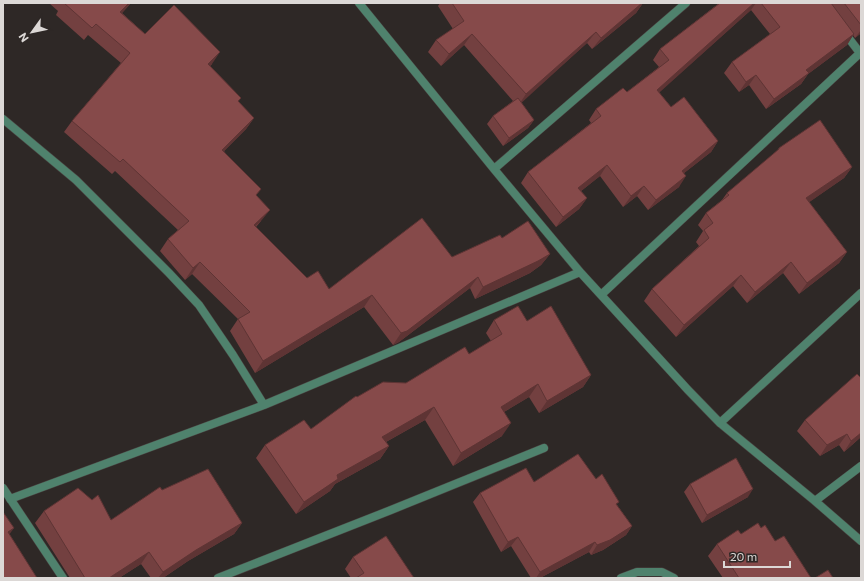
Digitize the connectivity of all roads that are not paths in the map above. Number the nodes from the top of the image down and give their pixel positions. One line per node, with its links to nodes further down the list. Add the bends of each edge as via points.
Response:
1 (359, 3): 6 (street)
2 (686, 3): 6 (street)
3 (841, 28): 4 (street)
4 (861, 53): 9 (street)
5 (3, 119): 10 (street, via 76,180 199,305)
6 (494, 169): 7 (street)
7 (580, 272): 9 (street); 10 (street)
8 (861, 293): 11 (street)
9 (601, 295): 11 (street)
10 (264, 405): 15 (street)
11 (720, 423): 16 (street)
12 (544, 448): 19 (street)
13 (861, 466): 16 (street)
14 (3, 488): 15 (street)
15 (10, 499): 18 (street)
16 (815, 500): 17 (street)
17 (861, 541)
18 (63, 578)
19 (218, 578)
20 (621, 578): 21 (street, via 637,572 662,572)
21 (674, 578)

